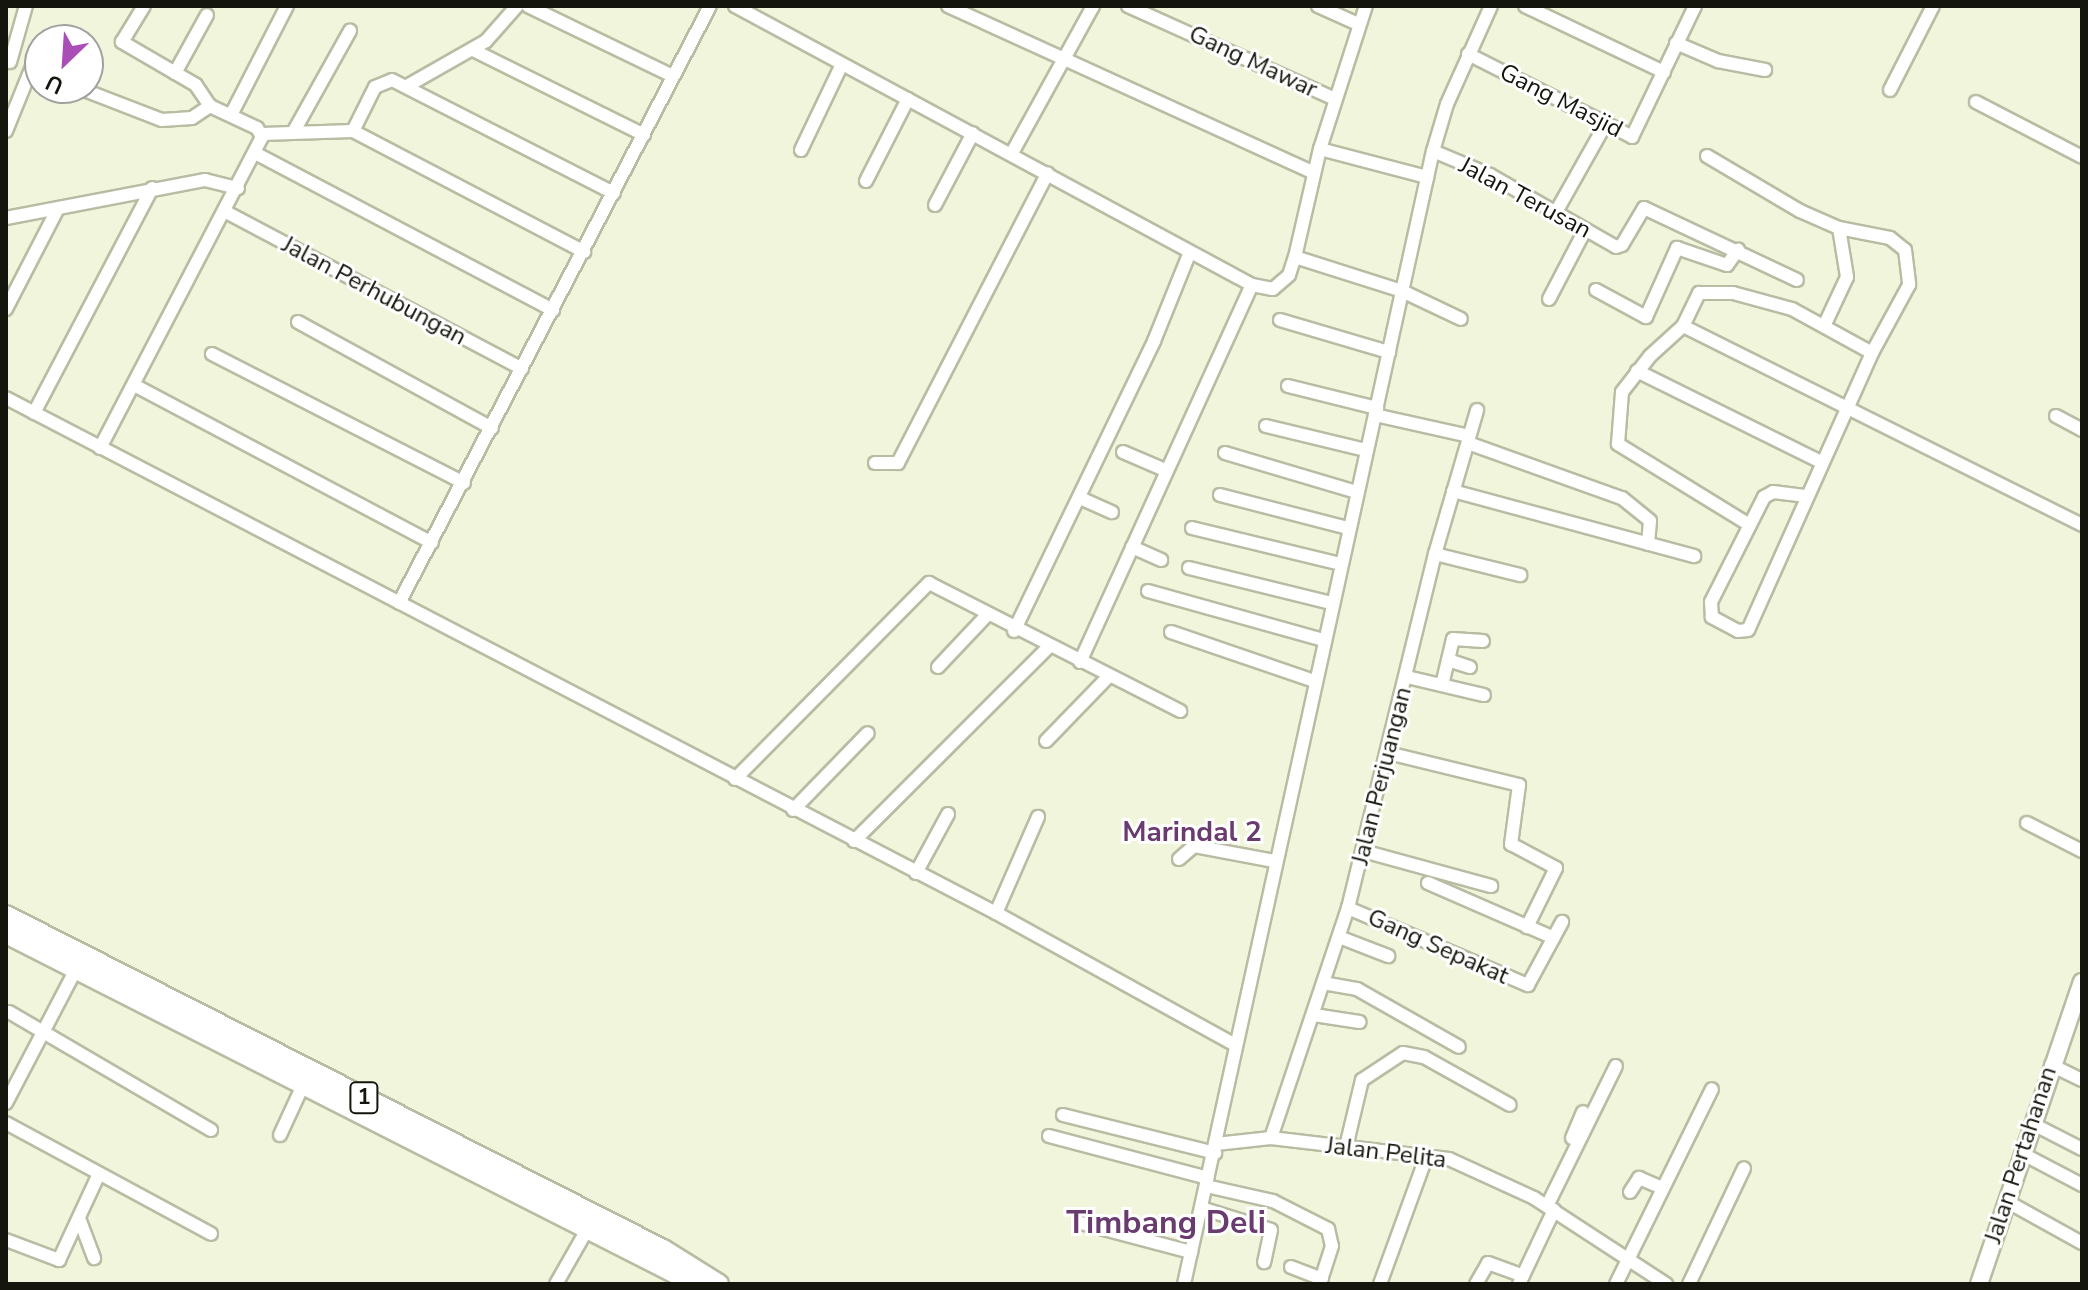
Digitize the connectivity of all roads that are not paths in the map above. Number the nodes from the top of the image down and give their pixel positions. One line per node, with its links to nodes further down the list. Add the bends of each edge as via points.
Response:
1 (26, 6): 24 (street)
2 (144, 6): 28 (street, via 122,42)
3 (287, 6): 38 (street)
4 (517, 6): 21 (street)
5 (528, 6): 29 (street)
6 (710, 6): 29 (street)
7 (735, 6): 25 (street)
8 (948, 6): 23 (street)
9 (1093, 6): 23 (street)
10 (1128, 6): 35 (street, Gang Mawar)
11 (1318, 6): 18 (street)
12 (1366, 6): 18 (street)
13 (1491, 6): 22 (street)
14 (1525, 6): 27 (street)
15 (1695, 6): 20 (street)
16 (1933, 6): 31 (street)
17 (207, 15): 28 (street)
18 (1358, 24): 35 (street)
19 (350, 31): 41 (street)
20 (1676, 43): 26 (street, via 1718,61); 27 (street)
21 (473, 50): 30 (street); 45 (street)
22 (1468, 54): 39 (street, Gang Masjid); 48 (street)
23 (1064, 60): 50 (street); 54 (street)
24 (8, 61)
25 (842, 64): 34 (street); 47 (street)
26 (1765, 70)
27 (1664, 72): 39 (street, Gang Masjid, via 1634,135)
28 (175, 73): 37 (street, via 202,90)
29 (673, 76): 45 (street)
30 (407, 86): 42 (street, via 379,82); 59 (street)
31 (1890, 90)
32 (24, 94): 40 (street)
33 (104, 98): 37 (street, via 162,120 192,118)
34 (908, 99): 43 (street); 56 (street)
35 (1335, 99): 46 (street)
36 (1976, 102): 52 (street)
37 (210, 106): 38 (street)
38 (231, 115): 44 (street)
39 (1605, 125): 63 (street)
40 (6, 131)
41 (294, 131): 42 (street); 44 (street)
42 (353, 131): 68 (street)
43 (973, 133): 50 (street); 60 (street)
44 (262, 134): 49 (street)
45 (644, 135): 59 (street)
46 (1320, 149): 54 (street); 55 (street)
47 (801, 150)
48 (1433, 151): 55 (street); 63 (street, Jalan Terusan)
49 (255, 153): 58 (street); 77 (street)
50 (1012, 153): 53 (street)
51 (1707, 156): 65 (street)
52 (2082, 157)
53 (1048, 173): 69 (street); 105 (street, via 904,454 896,466)
54 (1314, 173): 70 (street)
55 (1427, 177): 74 (street)
56 (866, 181)
57 (152, 188): 58 (street, via 205,180); 61 (street); 94 (street)
58 (238, 188): 62 (street)
59 (614, 193): 68 (street)
60 (935, 205)
61 (57, 210): 64 (street); 76 (street)
62 (226, 212): 86 (street, Jalan Perhubungan); 88 (street)
63 (1556, 212): 66 (street, Jalan Terusan)
64 (6, 218)
65 (1839, 228): 81 (street, via 1847,277); 84 (street, via 1890,238 1905,250 1909,285)
66 (1585, 230): 67 (street, Jalan Terusan, via 1616,247 1644,208); 75 (street)
67 (1738, 250): 71 (street); 73 (street, via 1727,265 1677,248 1646,317)
68 (584, 252): 77 (street)
69 (1190, 252): 72 (street); 112 (street)
70 (1295, 257): 72 (street, via 1281,286); 74 (street)
71 (1797, 280)
72 (1252, 285): 106 (street)
73 (1596, 290)
74 (1402, 291): 78 (street); 83 (street)
75 (1549, 299)
76 (6, 309)
77 (553, 310): 86 (street)
78 (1461, 319)
79 (1280, 320): 83 (street)
80 (298, 322): 97 (street)
81 (1825, 324): 82 (street, via 1760,299 1716,290 1699,293); 84 (street)
82 (1683, 326): 87 (street); 91 (street)
83 (1389, 352): 93 (street)
84 (1872, 353): 91 (street)
85 (212, 354): 107 (street)
86 (522, 369): 97 (street)
87 (1637, 371): 104 (street); 114 (street, via 1619,403 1619,447)
88 (134, 385): 100 (street); 118 (street)
89 (1288, 386): 93 (street)
90 (6, 398): 94 (street)
91 (1846, 404): 104 (street); 115 (street)
92 (1477, 410): 99 (street, Jalan Perjuangan)
93 (1376, 412): 99 (street); 101 (street)
94 (34, 413): 100 (street)
95 (2056, 416): 98 (street)
96 (1266, 426): 101 (street)
97 (492, 428): 107 (street)
98 (2082, 430)
99 (1468, 439): 108 (street, Jalan Perjuangan); 119 (street, via 1622,498 1650,521)
100 (100, 448): 128 (street)
101 (1366, 450): 109 (street)
102 (1123, 452): 106 (street)
103 (1225, 453): 109 (street)
104 (1821, 462): 111 (street)
105 (875, 463)
106 (1165, 470): 120 (street)
107 (464, 483): 118 (street)
108 (1453, 491): 119 (street); 121 (street, Jalan Perjuangan)
109 (1357, 492): 117 (street)
110 (1220, 495): 117 (street)
111 (1807, 496): 114 (street, via 1768,493); 114 (street, via 1743,632 1708,611)
112 (1080, 498): 113 (street); 131 (street)
113 (1112, 512)
114 (1748, 524)
115 (2082, 525)
116 (1192, 528): 124 (street)
117 (1348, 528): 124 (street)
118 (432, 543): 128 (street)
119 (1648, 544): 122 (street)
120 (1132, 547): 123 (street); 137 (street)
121 (1435, 554): 126 (street); 141 (street, Jalan Perjuangan)
122 (1694, 556)
123 (1161, 560)
124 (1341, 564): 129 (street)
125 (1189, 568): 129 (street)
126 (1520, 575)
127 (1148, 591): 133 (street)
128 (399, 603): 149 (street)
129 (1332, 603): 133 (street)
130 (986, 616): 131 (street); 138 (street); 149 (street, via 942,587 925,585)
131 (1014, 631): 135 (street)
132 (1171, 632): 142 (street)
133 (1324, 640): 142 (street)
134 (1483, 641): 136 (street, via 1454,638)
135 (1048, 648): 137 (street); 154 (street)
136 (1448, 660): 139 (street); 143 (street)
137 (1080, 662): 140 (street)
138 (938, 667)
139 (1470, 667)
140 (1108, 677): 145 (street); 147 (street)
141 (1407, 677): 143 (street); 148 (street, Jalan Perjuangan)
142 (1314, 681): 158 (street)
143 (1442, 685): 144 (street)
144 (1484, 695)
145 (1180, 711)
146 (868, 733): 150 (street)
147 (1046, 741)
148 (1388, 753): 155 (street, Jalan Perjuangan); 168 (street, via 1519,785 1511,844 1556,868)
149 (735, 779): 150 (street)
150 (793, 810): 154 (street)
151 (948, 814): 159 (street)
152 (1038, 817): 165 (street)
153 (2027, 823): 156 (street)
154 (854, 841): 159 (street)
155 (1363, 851): 160 (street); 164 (street, Jalan Perjuangan)
156 (2082, 851)
157 (1179, 859): 158 (street, via 1194,846)
158 (1274, 861): 180 (street)
159 (916, 873): 165 (street)
160 (1465, 877): 162 (street); 163 (street)
161 (1428, 883): 163 (street)
162 (1491, 886)
163 (1460, 897): 168 (street)
164 (1348, 908): 170 (street, Jalan Perjuangan); 171 (street, Gang Sepakat, via 1528,985)
165 (996, 913): 180 (street)
166 (6, 915): 226 (highway, 1, via 635,1235)
167 (1562, 922): 171 (street)
168 (1527, 927): 171 (street)
169 (6, 934): 173 (highway, 1)
170 (1339, 937): 172 (street); 175 (street, Jalan Perjuangan)
171 (1554, 938)
172 (1388, 956)
173 (76, 969): 179 (street); 185 (highway, 1)
174 (2082, 982): 182 (main road, Jalan Pertahanan)
175 (1323, 983): 177 (street, Jalan Perjuangan); 181 (street, via 1352,986)
176 (9, 1012): 179 (street)
177 (1314, 1015): 178 (street); 196 (street, Jalan Perjuangan)
178 (1359, 1022)
179 (41, 1032): 187 (street); 193 (street)
180 (1233, 1044): 198 (street)
181 (1459, 1047)
182 (2051, 1065): 184 (street); 192 (main road, Jalan Pertahanan)
183 (1616, 1066): 209 (street)
184 (2082, 1080)
185 (304, 1083): 194 (street); 213 (highway, 1)
186 (1712, 1089): 206 (street)
187 (6, 1103)
188 (1510, 1105): 197 (street, via 1424,1057 1403,1053 1362,1080)
189 (1583, 1112): 209 (street)
190 (1063, 1115): 198 (street)
191 (6, 1123): 203 (street)
192 (2035, 1125): 199 (street); 200 (main road, Jalan Pertahanan)
193 (211, 1130)
194 (280, 1135)
195 (1049, 1136): 204 (street)
196 (1271, 1138): 197 (street, Jalan Pelita); 198 (street, Jalan Pelita)
197 (1346, 1147): 201 (street, Jalan Pelita)
198 (1216, 1148): 204 (street)
199 (2082, 1149)
200 (2023, 1154): 205 (street); 208 (main road, Jalan Pertahanan)
201 (1427, 1155): 209 (street, Jalan Pelita, via 1465,1164); 228 (street)
202 (1744, 1168): 232 (street)
203 (99, 1174): 211 (street); 214 (street)
204 (1207, 1182): 210 (street); 223 (street, via 1273,1201 1328,1229 1332,1246)
205 (2082, 1185)
206 (1663, 1188): 207 (street, via 1639,1178); 220 (street)
207 (1630, 1192)
208 (2008, 1202): 216 (street); 233 (main road, Jalan Pertahanan)
209 (1547, 1206): 220 (street, Jalan Pelita); 222 (street)
210 (1201, 1208): 217 (street); 219 (street, via 1271,1230)
211 (79, 1218): 215 (street, via 57,1262); 218 (street)
212 (1081, 1223): 217 (street)
213 (588, 1228): 224 (street); 225 (highway, 1)
214 (211, 1234)
215 (6, 1240)
216 (2082, 1243)
217 (1191, 1252): 227 (street)
218 (94, 1258)
219 (1264, 1262)
220 (1628, 1262): 230 (street); 231 (street, Jalan Pelita)
221 (1291, 1267): 223 (street)
222 (1521, 1280): 229 (street, via 1488,1263)
223 (1321, 1281)
224 (556, 1284)
225 (695, 1284)
226 (719, 1284)
227 (1184, 1284)
228 (1380, 1284)
229 (1476, 1284)
230 (1616, 1284)
231 (1666, 1284)
232 (1689, 1284)
233 (1979, 1284)

